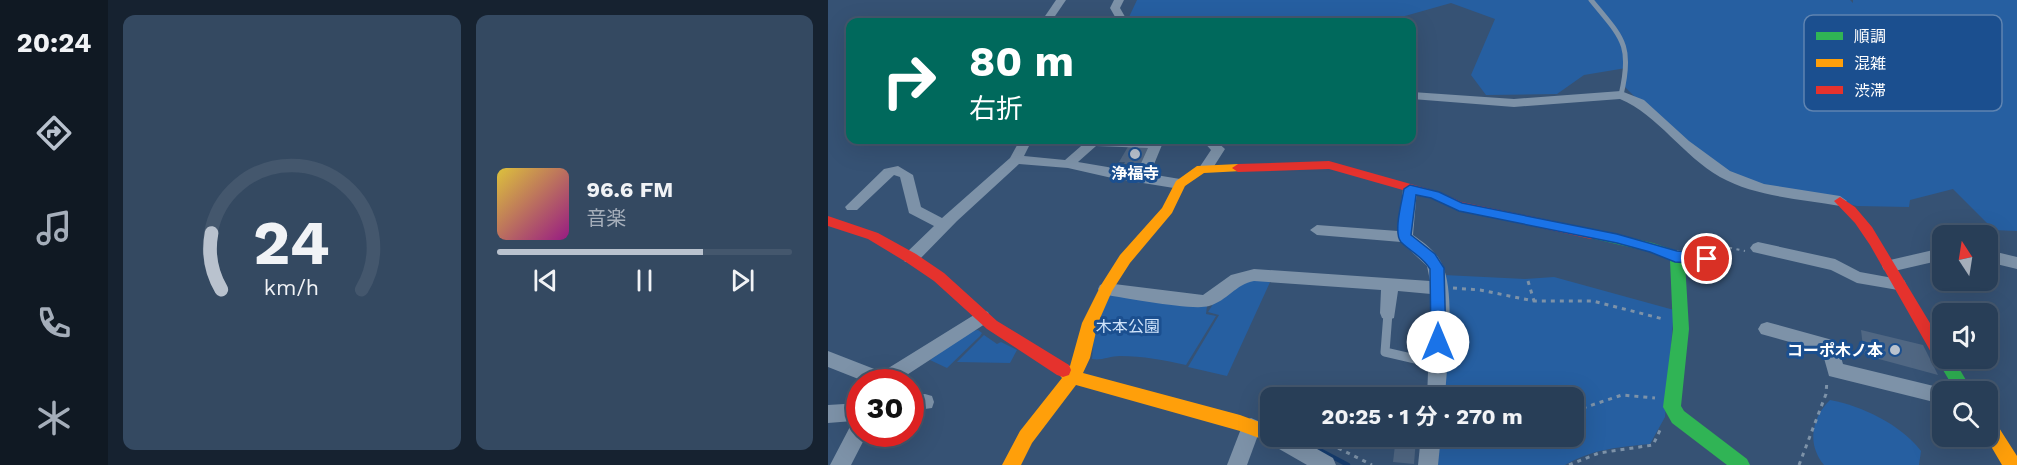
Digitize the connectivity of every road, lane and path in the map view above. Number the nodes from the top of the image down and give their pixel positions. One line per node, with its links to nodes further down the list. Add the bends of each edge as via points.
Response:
1 (1061, 0): 4 (street)
2 (1119, 0): 5 (street, via 1116,8)
3 (1591, 0): 6 (lane, via 1622,42 1628,64)
4 (1049, 18)
5 (1121, 18)
6 (1621, 95): 7 (street, via 1514,103); 18 (street, via 1640,103 1684,144 1725,174 1762,188)
7 (1416, 96)
8 (1024, 144): 12 (street)
9 (1091, 144): 13 (street)
10 (1157, 144): 15 (street)
11 (1212, 144): 14 (street, via 1218,149)
12 (1016, 160): 13 (street); 21 (street)
13 (1068, 164): 15 (street)
14 (1206, 168): 16 (street); 17 (street, via 1329,165)
15 (1142, 177): 16 (street)
16 (1180, 184): 36 (street, via 1167,210 1125,259)
17 (1410, 189): 23 (street); 26 (street, via 1459,207 1617,238)
18 (1840, 201): 31 (street, via 1870,230)
19 (852, 207): 21 (street, via 889,172 898,170 906,176 914,210)
20 (828, 221): 25 (street)
21 (944, 225): 25 (street)
22 (1317, 230): 23 (street)
23 (1405, 237): 35 (street, via 1437,268)
24 (1758, 248): 29 (path, via 1743,251 1712,244); 34 (street, via 1835,265 1857,277)
25 (916, 254): 39 (street)
26 (1675, 256): 29 (street); 40 (street)
27 (1932, 256): 31 (street)
28 (1998, 258): 30 (street)
29 (1707, 259)
30 (2017, 263)
31 (1890, 266): 34 (street)
32 (1528, 281): 37 (path)
33 (1390, 284): 35 (street); 36 (street, via 1254,274 1234,279 1214,297 1203,301); 38 (street)
34 (1898, 284): 42 (street)
35 (1438, 288): 37 (path, via 1480,290); 44 (street)
36 (1106, 290): 48 (street, via 1090,323)
37 (1534, 301): 40 (path, via 1593,301)
38 (1388, 313): 44 (lane, via 1385,352)
39 (982, 317): 47 (street); 48 (street)
40 (1681, 322): 51 (street)
41 (1767, 329): 45 (street, via 1830,346)
42 (1932, 339)
43 (828, 358): 46 (street)
44 (1437, 364): 49 (street)
45 (1834, 367): 50 (street); 70 (path, via 1827,370 1826,394)
46 (853, 369)
47 (903, 369)
48 (1073, 377): 55 (street); 63 (street, via 1026,437)
49 (1436, 387)
50 (1932, 394)
51 (1673, 405): 52 (path, via 1644,395 1622,395); 68 (path, via 1653,445 1605,451); 69 (street, via 1678,417)
52 (1584, 408)
53 (846, 413): 54 (street)
54 (828, 414)
55 (1251, 427): 56 (street); 64 (street)
56 (1260, 430)
57 (1998, 442): 71 (street)
58 (850, 447): 62 (street)
59 (1294, 447): 65 (street)
60 (1336, 447): 66 (path)
61 (1430, 447): 67 (street)
62 (840, 465)
63 (1011, 465)
64 (1237, 465)
65 (1326, 465)
66 (1372, 465)
67 (1428, 465)
68 (1569, 465)
69 (1741, 465)
70 (1799, 465)
71 (2012, 465)

